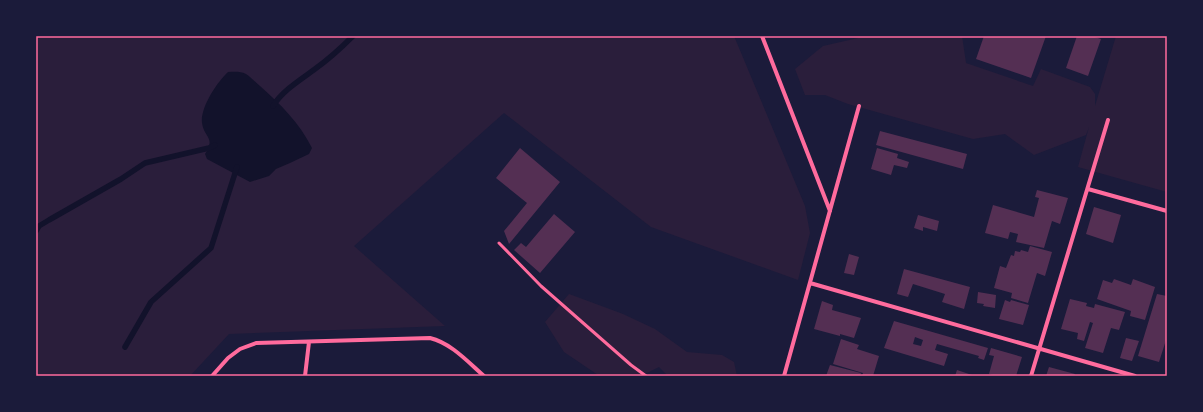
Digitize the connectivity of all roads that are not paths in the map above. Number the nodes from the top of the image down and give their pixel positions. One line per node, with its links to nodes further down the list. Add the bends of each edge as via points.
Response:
1 (762, 36): 5 (street)
2 (859, 106): 5 (street)
3 (1108, 120): 4 (street)
4 (1088, 189): 6 (street); 10 (street)
5 (830, 211): 8 (street)
6 (1167, 211)
7 (499, 243): 15 (lane, via 541,286)
8 (810, 283): 10 (street); 16 (street)
9 (308, 342): 11 (street, via 430,338 446,345); 12 (street, via 256,343 240,349); 13 (street)
10 (1038, 349): 17 (street); 18 (street)
11 (479, 374): 14 (street)
12 (212, 376)
13 (305, 376)
14 (484, 376)
15 (646, 376)
16 (784, 376)
17 (1031, 376)
18 (1136, 376)

